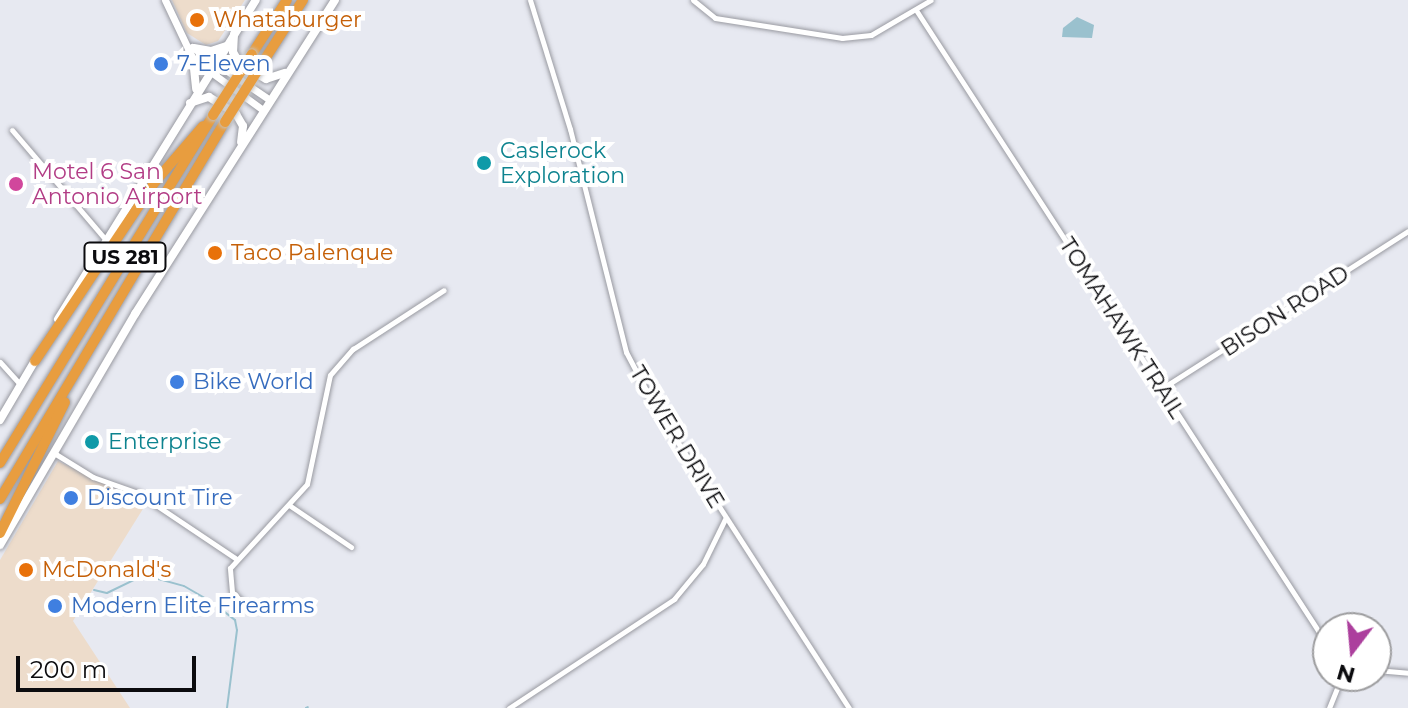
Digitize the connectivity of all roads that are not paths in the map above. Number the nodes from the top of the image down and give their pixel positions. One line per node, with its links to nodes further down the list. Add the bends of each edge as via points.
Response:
1 (165, 0): 11 (street)
2 (256, 0): 10 (main road)
3 (287, 0): 21 (highway, US 281, bridge)
4 (303, 0): 26 (highway, US 281, bridge)
5 (335, 0): 16 (main road)
6 (530, 0): 37 (street, TOWER DRIVE, via 570,129 626,352)
7 (693, 0): 9 (street, via 715,18 842,38 871,35)
8 (931, 0): 9 (street)
9 (916, 10): 31 (street, TOMAHAWK TRAIL)
10 (234, 34): 12 (main road); 16 (main road, via 236,59 261,77 274,79)
11 (181, 39): 13 (street); 14 (street)
12 (226, 45): 13 (main road, via 211,51); 15 (main road)
13 (194, 48): 15 (street)
14 (193, 59): 17 (street); 18 (main road, via 198,75)
15 (214, 64): 17 (main road); 19 (street)
16 (290, 68): 19 (main road)
17 (208, 73): 18 (main road); 20 (street)
18 (192, 100): 23 (main road, via 209,97 239,116); 25 (main road)
19 (270, 100): 20 (main road)
20 (263, 110): 23 (main road)
21 (210, 118): 28 (highway, via 154,183); 34 (highway, US 281)
22 (12, 130): 25 (street)
23 (240, 146): 33 (main road)
24 (1408, 231): 31 (street, BISON ROAD)
25 (105, 239): 28 (main road)
26 (126, 281): 35 (highway, US 281); 38 (highway)
27 (444, 290): 36 (street, via 353,349 335,367 324,390 312,472)
28 (35, 361): 30 (main road)
29 (0, 362): 30 (street)
30 (21, 385): 32 (main road)
31 (1161, 389): 43 (street, TOMAHAWK TRAIL)
32 (0, 420)
33 (54, 453): 39 (main road); 41 (street, via 93,477 138,493)
34 (0, 463)
35 (0, 499)
36 (289, 505): 40 (street); 41 (street)
37 (726, 518): 44 (street, via 703,564 674,599); 45 (street, TOWER DRIVE)
38 (0, 533)
39 (0, 545)
40 (351, 547)
41 (235, 558): 42 (street, via 229,580 234,596)
42 (245, 605)
43 (1312, 621)
44 (509, 708)
45 (849, 708)

